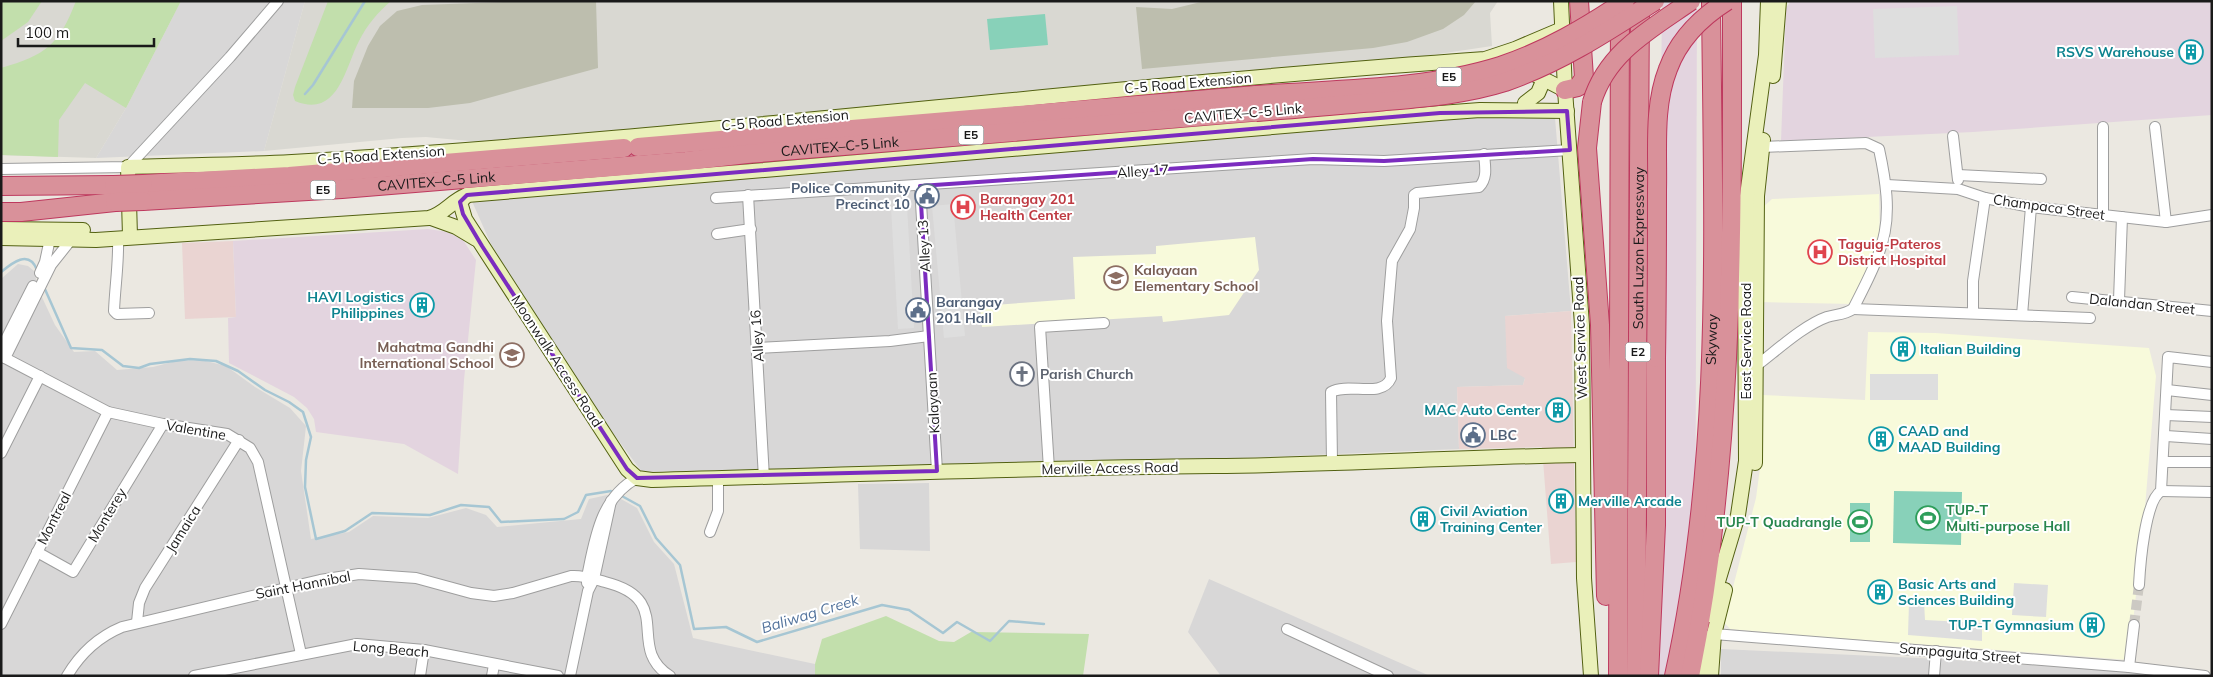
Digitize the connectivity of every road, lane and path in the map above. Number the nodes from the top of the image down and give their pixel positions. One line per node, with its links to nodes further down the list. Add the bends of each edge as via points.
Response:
1 (278, 1): 31 (street, via 210,80)
2 (1561, 1): 16 (main road, West Service Road)
3 (1579, 1): 20 (highway, via 1584,78)
4 (1608, 1): 17 (highway, South Luzon Expressway / E2)
5 (1620, 1): 17 (highway, South Luzon Expressway / E2)
6 (1625, 1): 21 (highway, CAVITEX–C-5 Link / E5, bridge, via 1552,44 1518,60 1484,70 1420,82)
7 (1640, 1): 126 (highway, South Luzon Expressway / E2)
8 (1655, 1): 21 (highway, CAVITEX–C-5 Link / E5, bridge, via 1569,54 1492,86 1418,98)
9 (1691, 1): 110 (highway, bridge, via 1629,45 1607,70 1594,95 1589,116 1587,148 1600,325 1606,597)
10 (1712, 1): 63 (highway, Skyway)
11 (1727, 1): 127 (highway, bridge, via 1702,19 1683,40 1668,68 1660,95 1656,525)
12 (1732, 1): 24 (highway, Skyway)
13 (1743, 1): 24 (highway, Skyway, via 1739,78)
14 (1768, 1): 43 (main road, East Service Road)
15 (1779, 1): 28 (main road, East Service Road, via 1776,54)
16 (1562, 29): 18 (main road, C-5 Road Extension); 20 (main road, West Service Road)
17 (1620, 36): 110 (highway, South Luzon Expressway / E2)
18 (1485, 59): 19 (main road, via 1509,63); 31 (main road, C-5 Road Extension, via 1058,94 524,145 290,162)
19 (1544, 80): 20 (main road); 22 (main road, via 1538,93)
20 (1566, 100): 22 (main road); 23 (main road); 29 (main road, West Service Road)
21 (1256, 103): 39 (highway, CAVITEX–C-5 Link / E5, via 631,148 288,176); 39 (highway, CAVITEX–C-5 Link / E5, via 686,162 263,194)
22 (1525, 103): 23 (main road)
23 (1480, 110): 41 (main road)
24 (1730, 110): 63 (highway, Skyway)
25 (2103, 127): 49 (street)
26 (2155, 127): 53 (street)
27 (1953, 136): 33 (street)
28 (1762, 147): 35 (street, via 1873,146 1879,149); 43 (main road, East Service Road)
29 (1570, 150): 30 (street, Alley 17); 89 (main road, West Service Road, via 1582,325)
30 (1484, 154): 37 (street, Alley 17, via 1384,161 1314,159); 90 (street, via 1484,182 1479,188 1414,195 1410,229 1392,261 1387,321 1391,378 1382,388 1331,392)
31 (128, 167): 32 (street, C-5 Road Extension); 59 (main road)
32 (1, 169)
33 (1958, 175): 34 (street); 38 (street)
34 (2041, 179)
35 (1887, 185): 38 (street, Champaca Street); 66 (street, via 1888,218 1883,245)
36 (1, 186): 40 (highway, CAVITEX–C-5 Link / E5)
37 (920, 186): 42 (street, Alley 17); 73 (street, Alley 13)
38 (1958, 189): 45 (street, Champaca Street)
39 (143, 192): 40 (highway, CAVITEX–C-5 Link / E5, bridge)
40 (115, 193): 46 (highway, CAVITEX–C-5 Link / E5); 48 (highway, via 21,212)
41 (467, 195): 52 (main road); 61 (main road, Moonwalk Access Road, via 460,202 461,211)
42 (748, 195): 44 (street, Alley 17); 55 (street, Alley 16)
43 (1752, 196): 77 (main road, East Service Road); 130 (main road, East Service Road, via 1745,261 1746,461 1738,515 1708,615)
44 (716, 198)
45 (1985, 198): 47 (street, Champaca Street); 69 (street, via 1972,281)
46 (1, 201)
47 (2031, 208): 49 (street, Champaca Street); 70 (street)
48 (1, 212)
49 (2103, 214): 51 (street, Champaca Street)
50 (2212, 215): 53 (street, Champaca Street)
51 (2122, 217): 53 (street, Champaca Street); 65 (street)
52 (431, 218): 59 (main road); 61 (main road, Moonwalk Access Road, via 456,227)
53 (2166, 222)
54 (1, 229): 56 (main road)
55 (751, 229): 58 (street); 74 (street, Alley 16)
56 (52, 234): 57 (main road); 60 (main road); 62 (street)
57 (75, 234): 59 (main road, via 96,240); 62 (street)
58 (717, 234)
59 (124, 236): 68 (street, via 115,279 114,311 118,314)
60 (1, 238)
61 (479, 241): 95 (main road, Moonwalk Access Road, via 627,469)
62 (45, 269): 75 (street)
63 (1721, 285): 128 (highway, Skyway, via 1703,492); 129 (highway, Skyway, via 1718,497)
64 (2072, 297): 65 (street, Dalandan Street)
65 (2119, 300): 67 (street, Dalandan Street)
66 (1853, 309): 69 (street); 77 (street, via 1815,324)
67 (2212, 311)
68 (149, 313)
69 (1973, 313): 70 (street)
70 (2022, 315): 71 (street)
71 (2090, 318)
72 (1104, 323): 93 (street, via 1041,326)
73 (929, 336): 74 (street); 94 (street, Kalayaan)
74 (758, 348): 97 (street, Alley 16)
75 (2, 354): 78 (street, Valentine)
76 (2212, 362): 79 (street, via 2168,357)
77 (1756, 366): 109 (main road, East Service Road, via 1752,488)
78 (40, 376): 81 (street, Valentine); 88 (street)
79 (2168, 390): 80 (street); 82 (street)
80 (2212, 395)
81 (108, 412): 84 (street, Valentine); 101 (street, Montreal)
82 (2166, 415): 83 (street); 85 (street)
83 (2212, 417)
84 (163, 424): 87 (street, Valentine, via 227,434); 101 (street, Monterey, via 73,572)
85 (2166, 436): 86 (street); 91 (street)
86 (2212, 439)
87 (240, 440): 104 (street, Valentine, via 250,448 258,462); 105 (street, Jamaica, via 145,588 138,603)
88 (1, 453)
89 (1582, 455): 90 (main road, Merville Access Road); 124 (main road, West Service Road, via 1584,578)
90 (1332, 462): 93 (main road, Merville Access Road)
91 (2163, 462): 92 (street); 98 (street)
92 (2212, 462)
93 (1049, 469): 94 (main road, Merville Access Road)
94 (938, 471): 97 (main road, Merville Access Road)
95 (637, 478): 96 (main road, Merville Access Road); 102 (street, via 620,488 599,525)
96 (718, 478): 97 (main road, Merville Access Road); 100 (street, via 718,511)
97 (764, 478)
98 (2161, 491): 99 (street); 103 (street, via 2153,500)
99 (2212, 492)
100 (710, 532)
101 (37, 552): 106 (street, Montreal)
102 (591, 578): 104 (street, Saint Hannibal, via 571,576 513,594 494,596 416,578 359,574); 116 (street, Saint Hannibal, via 621,586 636,595 645,607 650,654); 121 (street)
103 (2139, 585)
104 (287, 588): 105 (street, Saint Hannibal); 113 (street, Valentine)
105 (137, 622): 117 (street, Saint Hannibal, via 109,632 94,643)
106 (1, 624)
107 (2134, 625): 114 (street)
108 (1287, 629): 123 (street)
109 (1714, 634): 112 (street, Sampaguita Street); 131 (main road, East Service Road)
110 (1618, 637): 125 (highway, South Luzon Expressway / E2)
111 (424, 650): 113 (street, Long Beach, via 357,644); 115 (street, Long Beach); 119 (street)
112 (1936, 651): 114 (street, Sampaguita Street); 132 (street)
113 (302, 654): 118 (street, Long Beach)
114 (2129, 668): 133 (street, Sampaguita Street)
115 (493, 671): 120 (street, Long Beach)
116 (658, 673): 122 (street)
117 (67, 676)
118 (194, 676)
119 (420, 676)
120 (558, 676)
121 (570, 676)
122 (670, 676)
123 (1388, 676)
124 (1591, 676)
125 (1618, 676)
126 (1636, 676)
127 (1649, 676)
128 (1674, 676)
129 (1690, 676)
130 (1701, 676)
131 (1711, 676)
132 (1934, 676)
133 (2205, 676)

